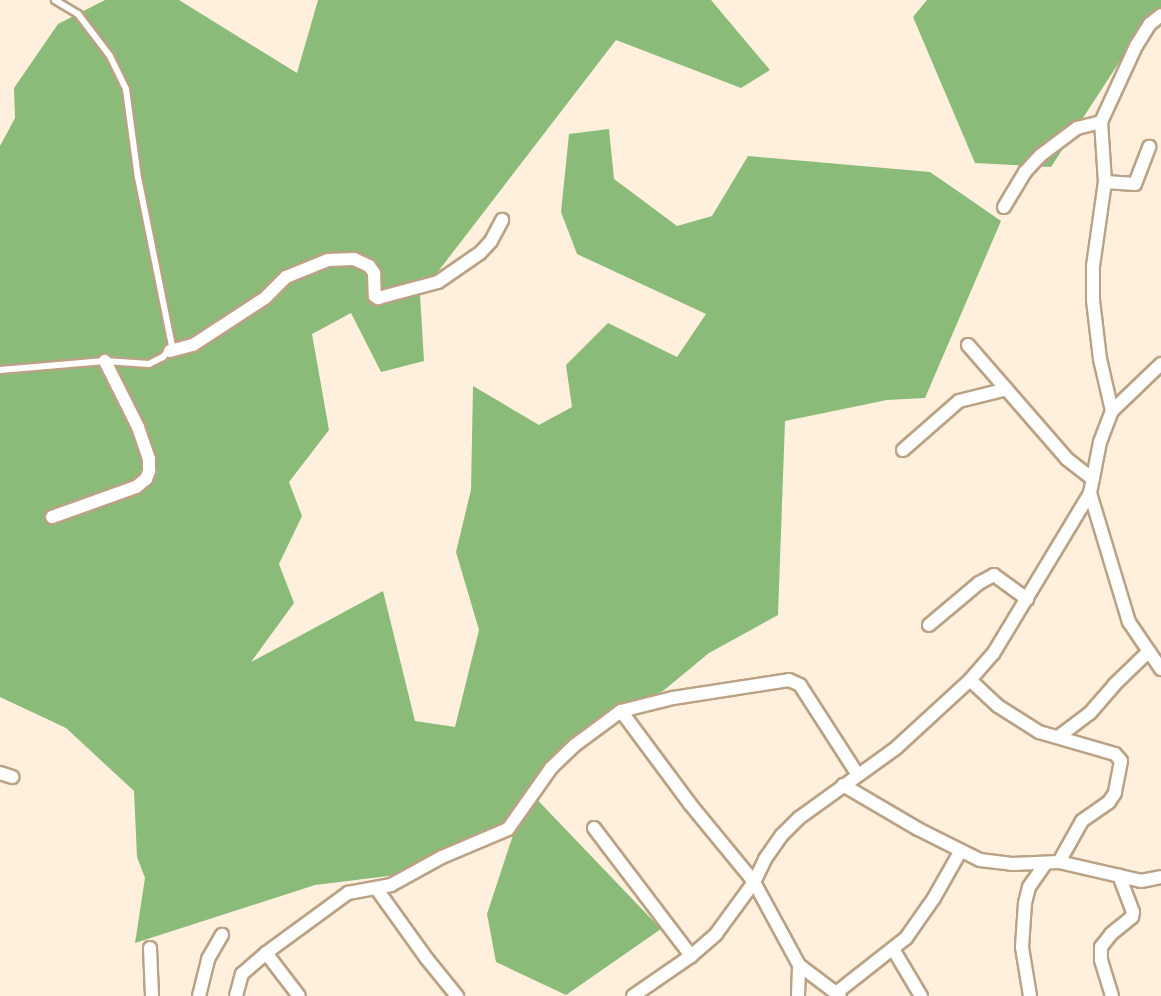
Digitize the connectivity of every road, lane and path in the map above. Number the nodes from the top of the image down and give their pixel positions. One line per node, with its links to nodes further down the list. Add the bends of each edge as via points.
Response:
1 (55, 0): 9 (lane, via 78,14 110,56 126,89 138,178 172,341)
2 (1161, 15): 3 (street, via 1136,46)
3 (1101, 122): 5 (street); 6 (street, via 1077,128 1041,155 1025,172)
4 (1149, 147): 5 (street, via 1135,184)
5 (1105, 182): 14 (street, via 1093,266 1093,300 1100,359)
6 (1004, 207)
7 (502, 220): 9 (street, via 491,242 470,262 438,282 378,298 369,266 354,260 328,260 286,277 266,298 193,345)
8 (968, 345): 13 (street)
9 (170, 351): 10 (lane, via 149,364)
10 (105, 361): 12 (lane); 18 (street, via 138,427 149,459 146,479 136,487)
11 (1161, 364): 14 (street)
12 (0, 370)
13 (1007, 389): 15 (street, via 959,401); 16 (street, via 1067,459)
14 (1112, 411): 16 (street, via 1100,442)
15 (903, 450)
16 (1093, 479): 17 (street)
17 (1090, 493): 19 (street); 21 (street, via 1129,622)
18 (52, 517)
19 (1027, 599): 20 (street, via 997,576 990,576); 23 (street, via 993,654)
20 (929, 625)
21 (1147, 652): 22 (street); 25 (street, via 1090,713)
22 (1161, 669)
23 (970, 680): 25 (street, via 1010,714 1039,732); 26 (street, via 896,748)
24 (621, 711): 26 (street, via 673,698 789,680 800,685); 34 (street); 35 (street, via 551,768 508,829 442,857 391,885)
25 (1058, 737): 30 (street, via 1115,754 1121,761 1115,793 1082,821)
26 (858, 775): 27 (street)
27 (843, 785): 29 (street); 34 (street, via 816,803 782,835)
28 (594, 828): 40 (street)
29 (960, 852): 31 (street, via 997,863); 38 (street, via 917,922)
30 (1059, 862): 31 (street); 32 (street)
31 (1046, 863): 51 (street, via 1029,887 1025,903 1022,947)
32 (1119, 876): 33 (street, via 1142,881); 52 (street, via 1133,912 1101,947)
33 (1161, 877)
34 (754, 882): 40 (street, via 716,934); 41 (street)
35 (376, 888): 39 (street, via 348,893); 47 (street)
36 (222, 935): 44 (street, via 208,959)
37 (150, 948): 43 (street)
38 (893, 949): 42 (street); 50 (street)
39 (266, 953): 45 (street, via 242,974); 46 (street)
40 (691, 956): 48 (street)
41 (799, 965): 42 (street); 49 (street)
42 (838, 994)
43 (152, 996)
44 (199, 996)
45 (236, 996)
46 (299, 996)
47 (457, 996)
48 (633, 996)
49 (798, 996)
50 (921, 996)
51 (1030, 996)
52 (1112, 996)

